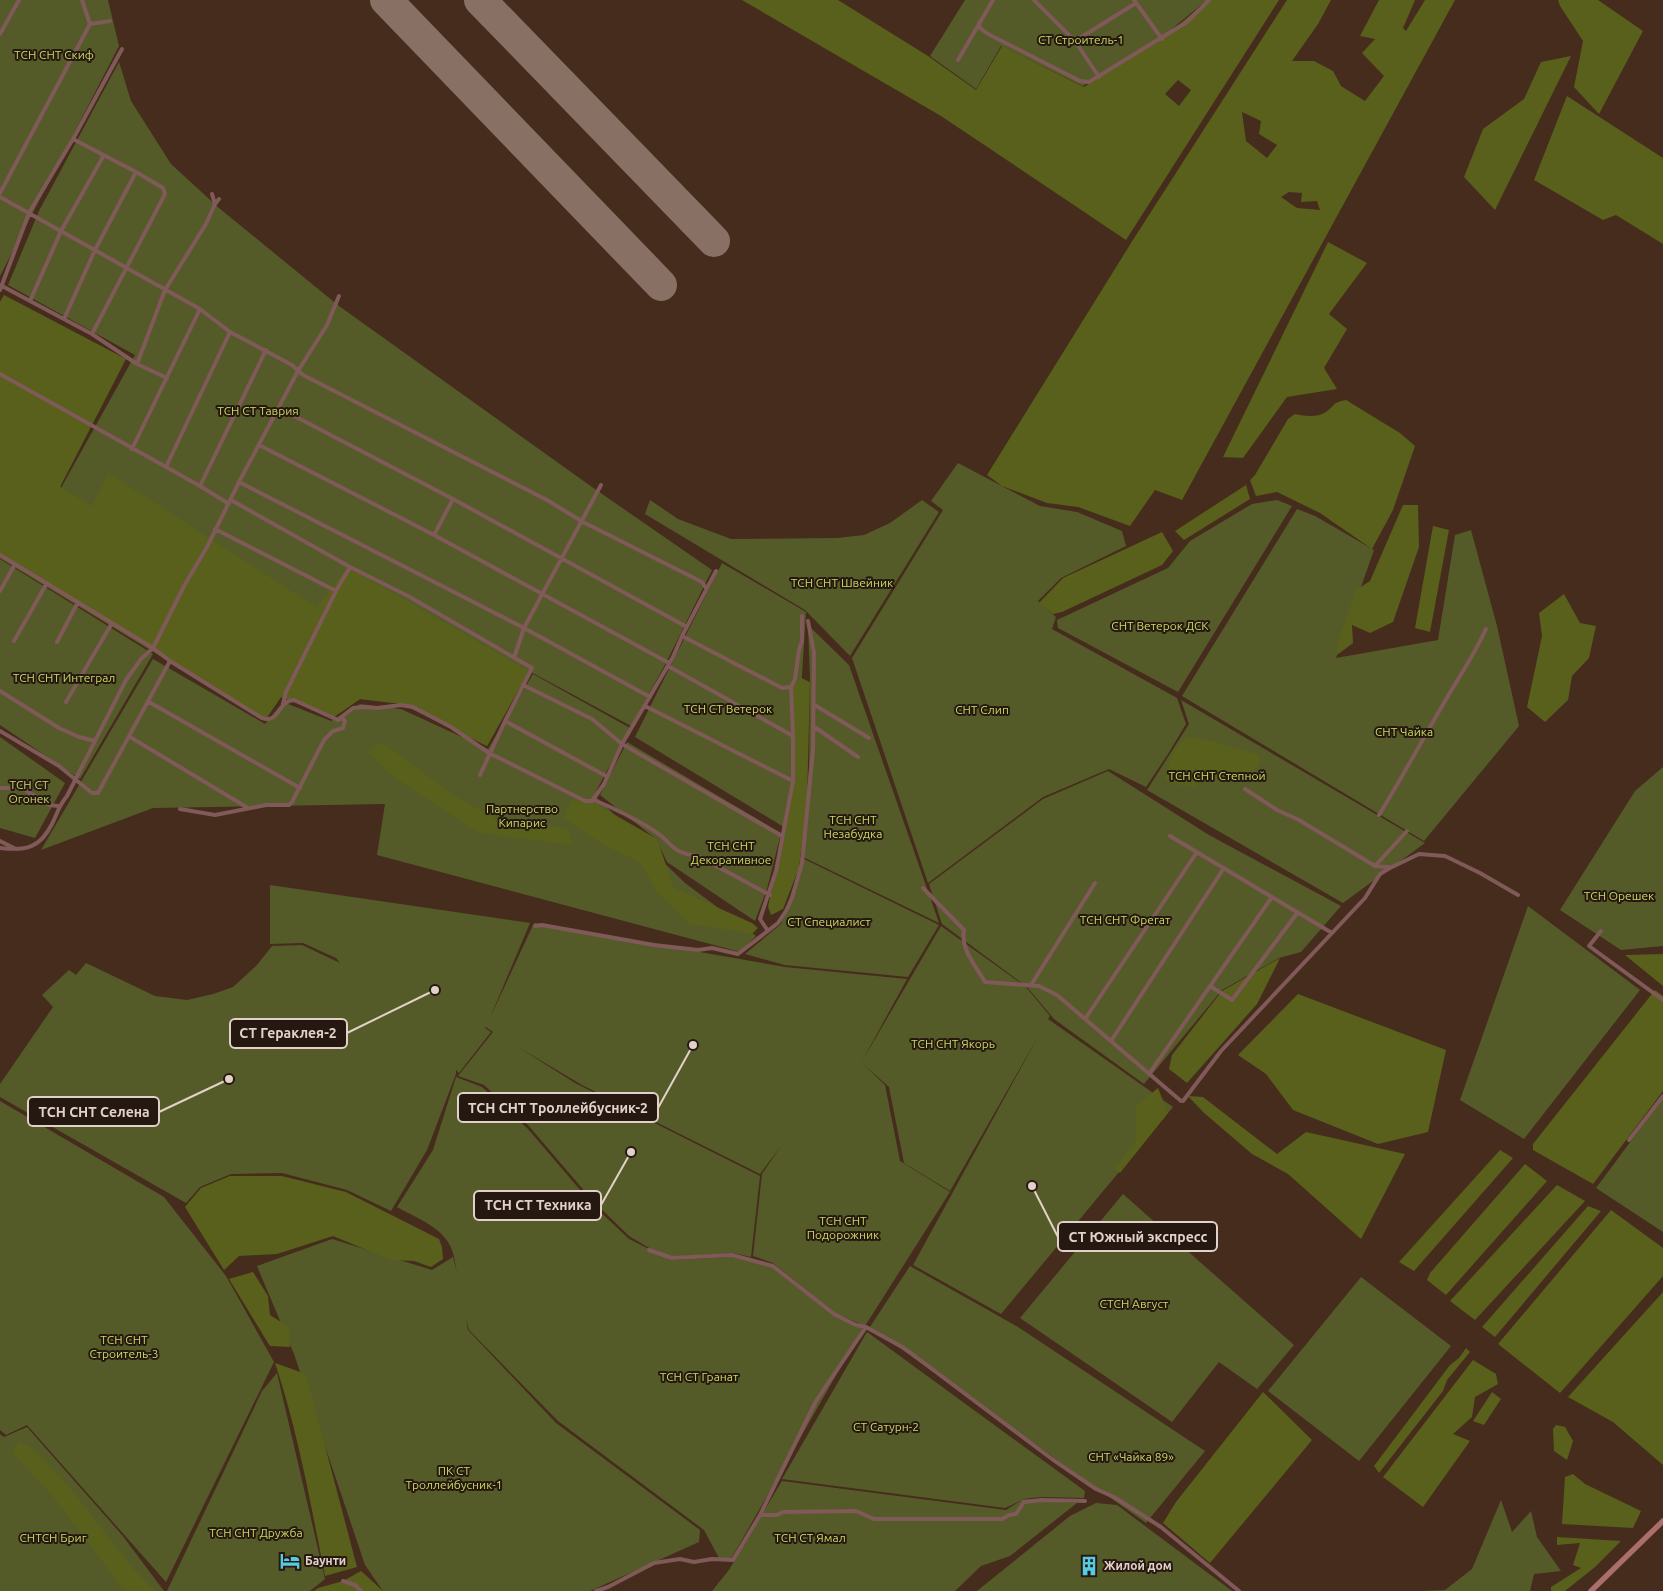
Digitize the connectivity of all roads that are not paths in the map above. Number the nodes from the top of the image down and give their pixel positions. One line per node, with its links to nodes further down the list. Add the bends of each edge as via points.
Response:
1 (19, 0): 10 (street)
2 (82, 0): 9 (street)
3 (993, 0): 8 (street)
4 (1034, 0): 12 (street)
5 (1209, 0): 11 (street, via 1187,22)
6 (1135, 1): 11 (street); 12 (street)
7 (110, 20): 9 (street)
8 (979, 23): 14 (street); 15 (street, via 988,34 1080,81 1089,82)
9 (90, 24): 19 (street)
10 (0, 34)
11 (1162, 38): 15 (street)
12 (1075, 41): 15 (street)
13 (122, 48): 16 (street)
14 (958, 60)
15 (1099, 77)
16 (73, 139): 17 (street); 24 (street)
17 (104, 155): 18 (street); 25 (street)
18 (136, 172): 26 (street); 27 (street, via 163,188 164,194)
19 (0, 193)
20 (212, 194): 23 (street)
21 (0, 197): 24 (street)
22 (219, 199): 23 (street)
23 (215, 204): 29 (street)
24 (29, 213): 25 (street); 28 (street)
25 (61, 231): 26 (street); 31 (street)
26 (95, 250): 27 (street); 33 (street)
27 (126, 268): 29 (street); 35 (street)
28 (1, 288): 31 (street)
29 (165, 290): 32 (street); 37 (street)
30 (339, 296): 38 (street, via 327,325)
31 (30, 301): 33 (street)
32 (200, 309): 34 (street); 40 (street)
33 (64, 319): 35 (street)
34 (230, 332): 36 (street); 44 (street)
35 (92, 334): 37 (street)
36 (266, 350): 38 (street); 47 (street)
37 (137, 364): 40 (street)
38 (298, 371): 41 (street); 50 (street, via 547,500)
39 (0, 374): 43 (street)
40 (167, 378): 43 (street)
41 (279, 408): 42 (street); 48 (street)
42 (259, 445): 45 (street); 52 (street)
43 (132, 449): 44 (street)
44 (166, 467): 47 (street)
45 (239, 482): 49 (street); 68 (street)
46 (602, 485): 50 (street)
47 (200, 486): 49 (street)
48 (453, 498): 52 (street); 54 (street)
49 (230, 502): 51 (street); 56 (street)
50 (583, 522): 54 (street); 59 (street, via 702,582)
51 (215, 529): 61 (street); 73 (street)
52 (434, 535): 62 (street)
53 (0, 555): 55 (street)
54 (562, 560): 62 (street); 67 (street)
55 (15, 564): 58 (street); 60 (street)
56 (350, 567): 61 (street); 74 (street, via 408,596)
57 (716, 571): 59 (street)
58 (47, 583): 63 (street); 71 (street)
59 (706, 588): 67 (street)
60 (0, 591)
61 (336, 591): 83 (street, via 286,692)
62 (543, 594): 68 (street); 76 (street)
63 (78, 602): 66 (street); 72 (street)
64 (802, 616): 78 (street, via 796,680)
65 (808, 621): 84 (street, via 814,653)
66 (112, 623): 73 (street); 81 (street)
67 (687, 627): 70 (street)
68 (524, 628): 74 (street); 80 (street)
69 (1486, 629): 108 (street)
70 (682, 636): 76 (street); 78 (street, via 782,688)
71 (14, 641)
72 (57, 642)
73 (152, 648): 75 (street); 93 (street, via 126,680)
74 (514, 658): 77 (street, via 532,668)
75 (170, 661): 82 (street); 83 (street, via 265,720 274,718)
76 (669, 664): 80 (street); 90 (street)
77 (523, 685): 87 (street); 94 (street, via 592,719)
78 (791, 687): 90 (street)
79 (0, 690): 93 (street, via 59,728)
80 (650, 697): 85 (street)
81 (66, 702)
82 (149, 702): 91 (street); 102 (street)
83 (284, 704): 86 (street, via 294,700)
84 (813, 704): 88 (street); 92 (street)
85 (645, 706): 94 (street); 100 (street)
86 (338, 720): 95 (street, via 353,708 413,707 451,727); 102 (street, via 344,719 344,726 324,740)
87 (505, 721): 95 (street); 98 (street)
88 (813, 726): 96 (street); 126 (street, via 802,863 786,911)
89 (0, 731): 99 (street, via 59,766)
90 (793, 736): 100 (street)
91 (130, 737): 99 (street, via 98,793 92,793); 107 (street)
92 (869, 738)
93 (95, 741): 99 (street)
94 (622, 744): 98 (street); 110 (street)
95 (489, 754): 97 (street); 104 (street, via 584,801)
96 (858, 757)
97 (480, 775)
98 (606, 776): 104 (street)
99 (75, 780): 105 (street)
100 (793, 782): 110 (street)
101 (0, 788): 105 (street, via 22,788 48,805)
102 (300, 788): 107 (street, via 289,805)
103 (1245, 789): 116 (street)
104 (594, 800): 122 (street, via 626,813 657,832 674,850 698,856)
105 (58, 806): 114 (street, via 53,823 42,841)
106 (180, 808): 107 (street, via 215,815)
107 (248, 808)
108 (1378, 815)
109 (1407, 830): 116 (street)
110 (782, 836): 122 (street)
111 (1170, 836): 115 (street)
112 (0, 841): 114 (street)
113 (0, 848): 114 (street)
114 (18, 850)
115 (1197, 852): 117 (street); 132 (street)
116 (1375, 866): 118 (street)
117 (1224, 868): 123 (street); 133 (street)
118 (1390, 868): 121 (street, via 1418,854 1445,856); 128 (street, via 1380,874 1365,898)
119 (1095, 883): 129 (street)
120 (923, 888): 129 (street, via 964,930 962,938 967,952 985,982)
121 (1518, 894)
122 (770, 895): 126 (street, via 760,919)
123 (1272, 897): 124 (street); 130 (street)
124 (1298, 912): 128 (street); 130 (street, via 1232,1000)
125 (535, 926): 126 (street, via 654,945 698,950 712,948 738,954)
126 (768, 931)
127 (1601, 931): 131 (street, via 1589,946)
128 (1332, 933): 134 (street, via 1221,1050 1182,1101)
129 (1032, 985): 132 (street, via 1058,995)
130 (1210, 986): 134 (street)
131 (1663, 1000)
132 (1085, 1019): 133 (street)
133 (1111, 1041): 134 (street)
134 (1149, 1074)
135 (1663, 1096): 136 (street)
136 (1629, 1140)
137 (649, 1250): 138 (street, via 672,1258 732,1255 773,1266 834,1314)
138 (866, 1327): 140 (street, via 816,1401); 145 (street, via 904,1348 1096,1490 1114,1497 1161,1527)
139 (1085, 1501): 140 (street, via 1024,1502 1016,1514 1002,1519 874,1518 856,1511 783,1512)
140 (760, 1516): 144 (street, via 733,1560 694,1562 680,1559 654,1563)
141 (1663, 1521): 146 (main road)
142 (343, 1581): 143 (street)
143 (361, 1591)
144 (596, 1591)
145 (1239, 1591)
146 (1591, 1591)

